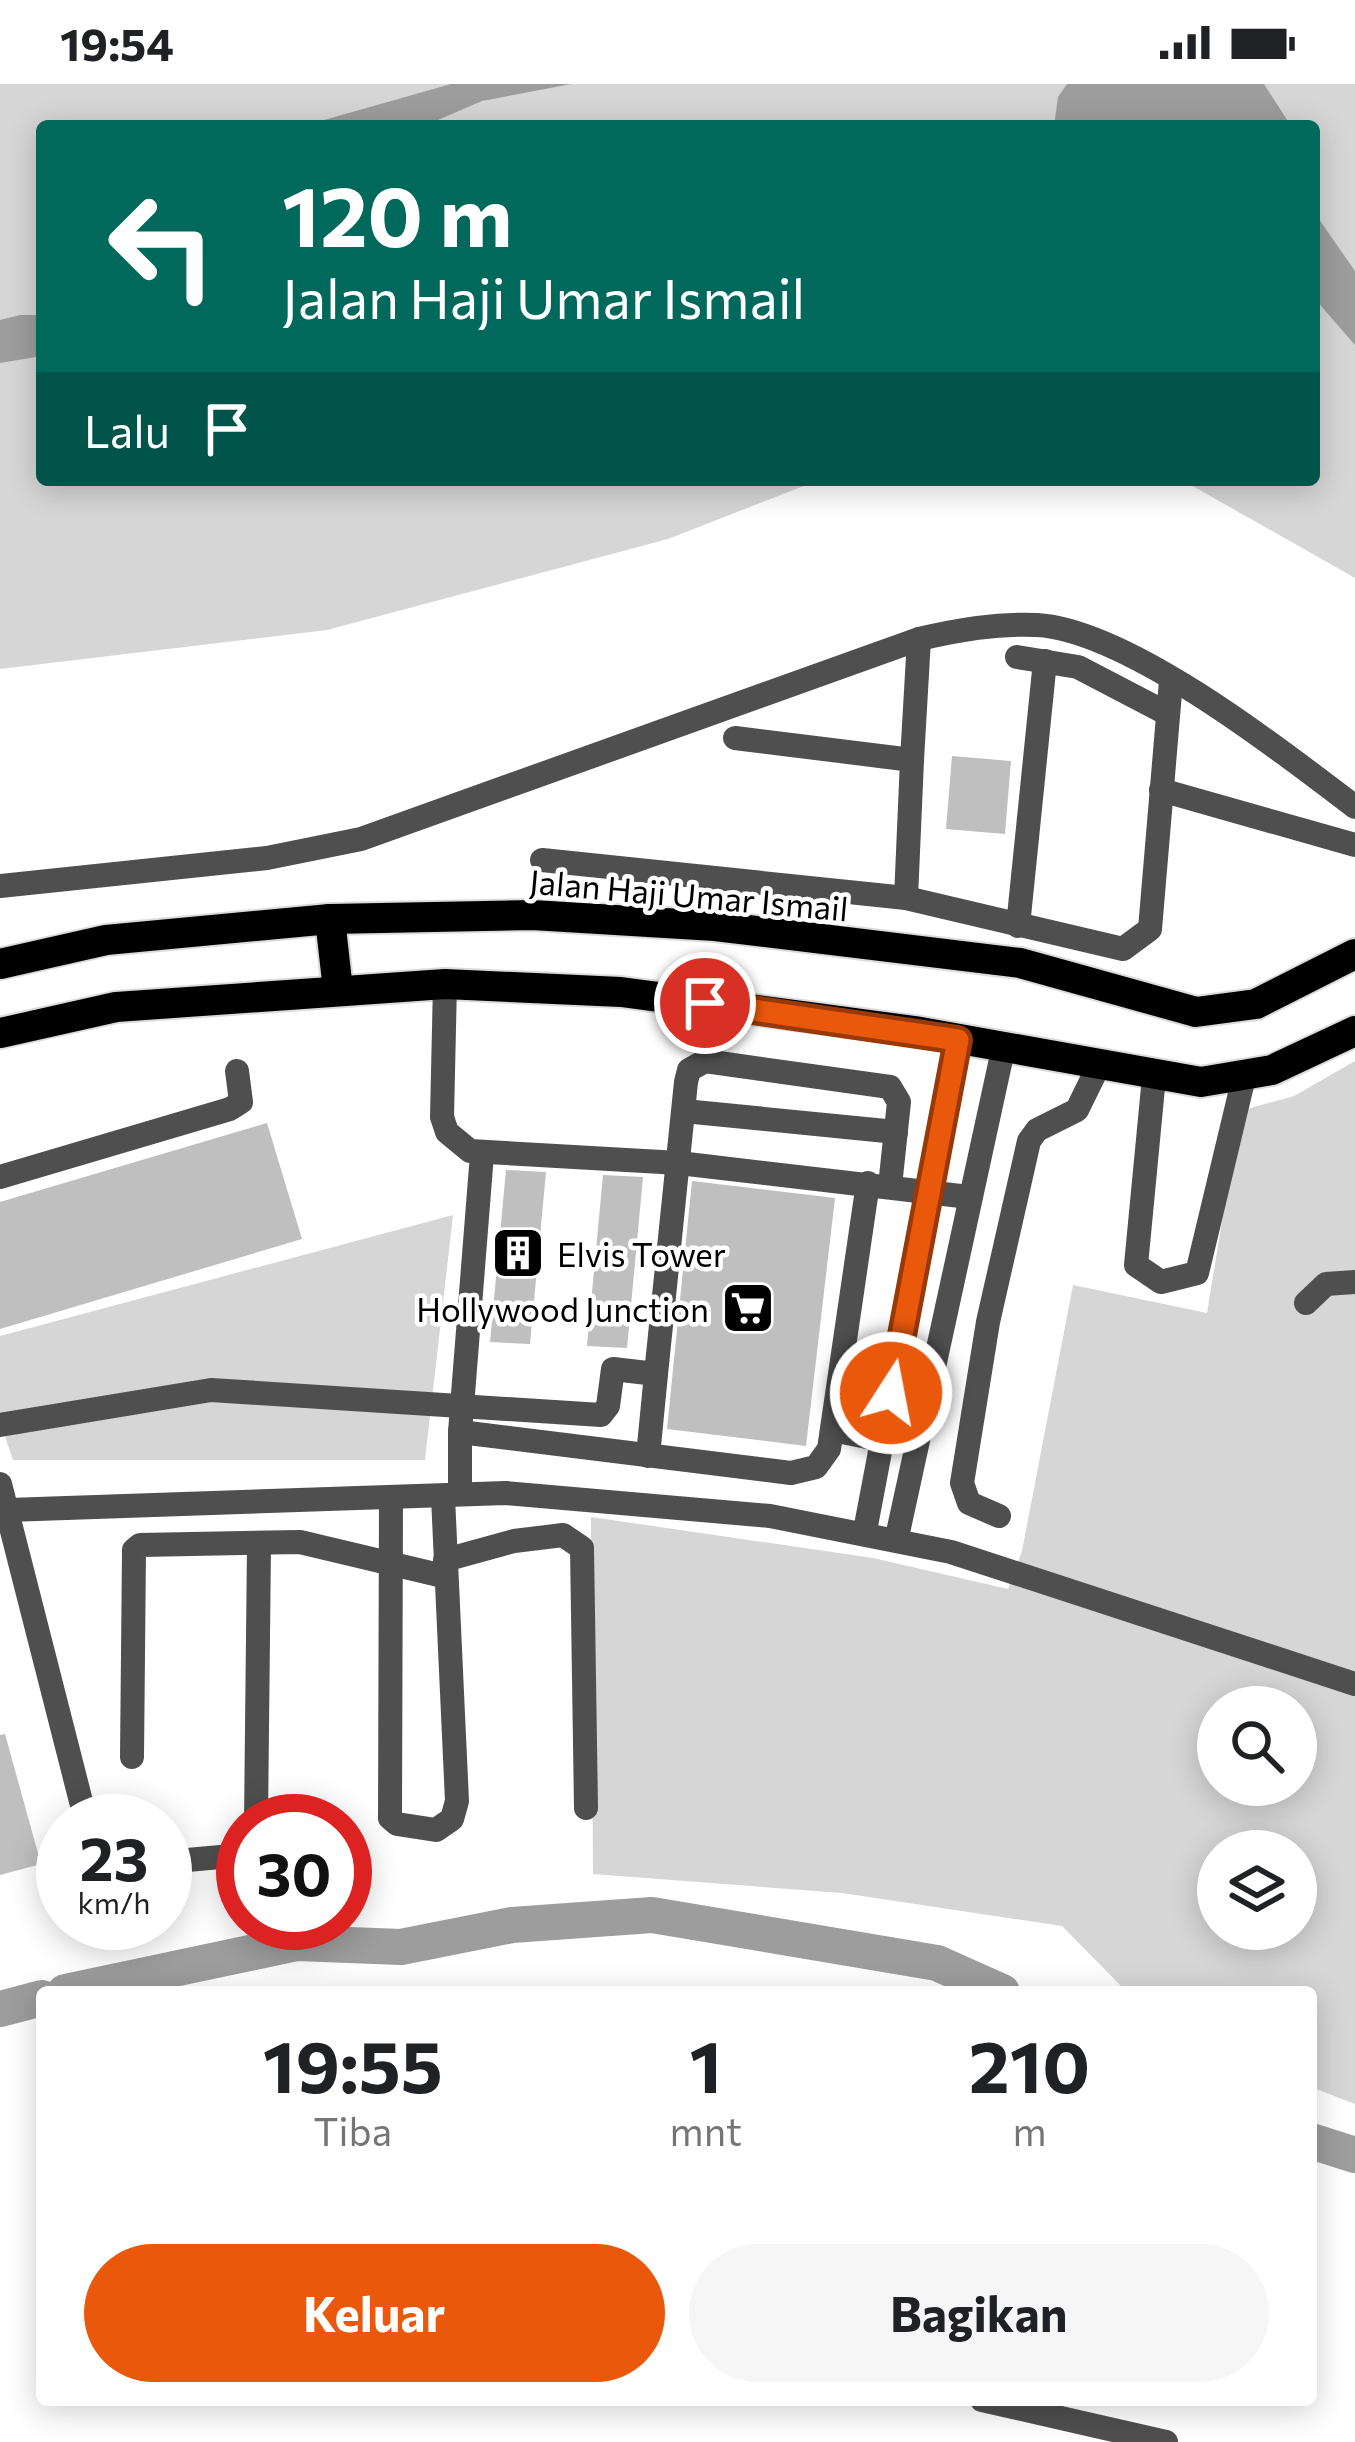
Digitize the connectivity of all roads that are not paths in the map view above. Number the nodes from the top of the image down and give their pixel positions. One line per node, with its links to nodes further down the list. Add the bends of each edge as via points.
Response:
1 (919, 638): 4 (street, via 1041,625 1106,640); 7 (street); 12 (street, via 361,839)
2 (1017, 657): 3 (street)
3 (1045, 662): 5 (street, via 1078,667); 15 (street)
4 (1171, 681): 5 (street); 9 (street)
5 (1168, 714): 8 (street)
6 (735, 739): 7 (street)
7 (912, 760): 13 (street)
8 (1161, 790): 10 (street); 15 (street, via 1150,929 1142,938 1116,951)
9 (1355, 807)
10 (1355, 845)
11 (542, 860): 13 (street)
12 (0, 886)
13 (906, 898): 15 (street)
14 (330, 920): 16 (main road, Jalan Haji Umar Ismail, via 532,915 716,926 1020,963 1196,1012 1256,1004); 17 (main road, Jalan Haji Umar Ismail, via 106,940); 19 (main road)
15 (1018, 926)
16 (1355, 954)
17 (0, 964)
18 (446, 984): 19 (main road); 22 (main road, via 620,992); 30 (street, via 442,1117 456,1140)
19 (338, 990): 21 (main road, via 116,1007)
20 (1355, 1031): 27 (main road)
21 (0, 1033)
22 (958, 1040): 23 (main road); 34 (street)
23 (1003, 1050): 24 (main road); 35 (street)
24 (1098, 1067): 26 (main road); 38 (street, via 1077,1110 1029,1141)
25 (236, 1071): 32 (street, via 243,1092 230,1109)
26 (1154, 1077): 27 (main road); 27 (street, via 1136,1265 1160,1282 1197,1273)
27 (1244, 1077)
28 (684, 1111): 29 (street); 29 (street, via 689,1070 705,1061 890,1087); 31 (street)
29 (896, 1132): 33 (street)
30 (482, 1154): 31 (street); 43 (street)
31 (679, 1163): 33 (street); 42 (street)
32 (0, 1177)
33 (879, 1185): 34 (street); 45 (street)
34 (929, 1190): 35 (street); 47 (street)
35 (969, 1196): 36 (street)
36 (951, 1280): 38 (street); 40 (street)
37 (1355, 1282): 39 (street, via 1326,1284)
38 (994, 1291): 41 (street)
39 (1306, 1303)
40 (944, 1312): 41 (street); 55 (street)
41 (988, 1322): 53 (street, via 962,1483 969,1503)
42 (656, 1374): 43 (street, via 613,1369 601,1415); 48 (street)
43 (462, 1404): 44 (street, via 211,1390); 46 (street)
44 (0, 1425)
45 (832, 1430): 47 (street); 48 (street, via 826,1460 803,1473)
46 (460, 1432): 48 (street); 50 (street)
47 (882, 1440): 54 (street)
48 (647, 1456)
49 (0, 1484): 52 (street)
50 (452, 1496): 51 (street); 54 (street, via 506,1493); 58 (street)
51 (391, 1497): 52 (street); 57 (street)
52 (8, 1510): 61 (street)
53 (999, 1516)
54 (865, 1531): 55 (street)
55 (897, 1537): 59 (street)
56 (259, 1545): 57 (street, via 335,1546); 60 (street, via 134,1550); 62 (street)
57 (388, 1566): 58 (street); 58 (street, via 390,1818 436,1830 452,1819 457,1801)
58 (444, 1568): 63 (street, via 514,1541 563,1535 582,1548)
59 (1355, 1684)
60 (132, 1757)
61 (79, 1794)
62 (256, 1794)
63 (586, 1808)
64 (1008, 2406): 65 (street)
65 (1166, 2442)

